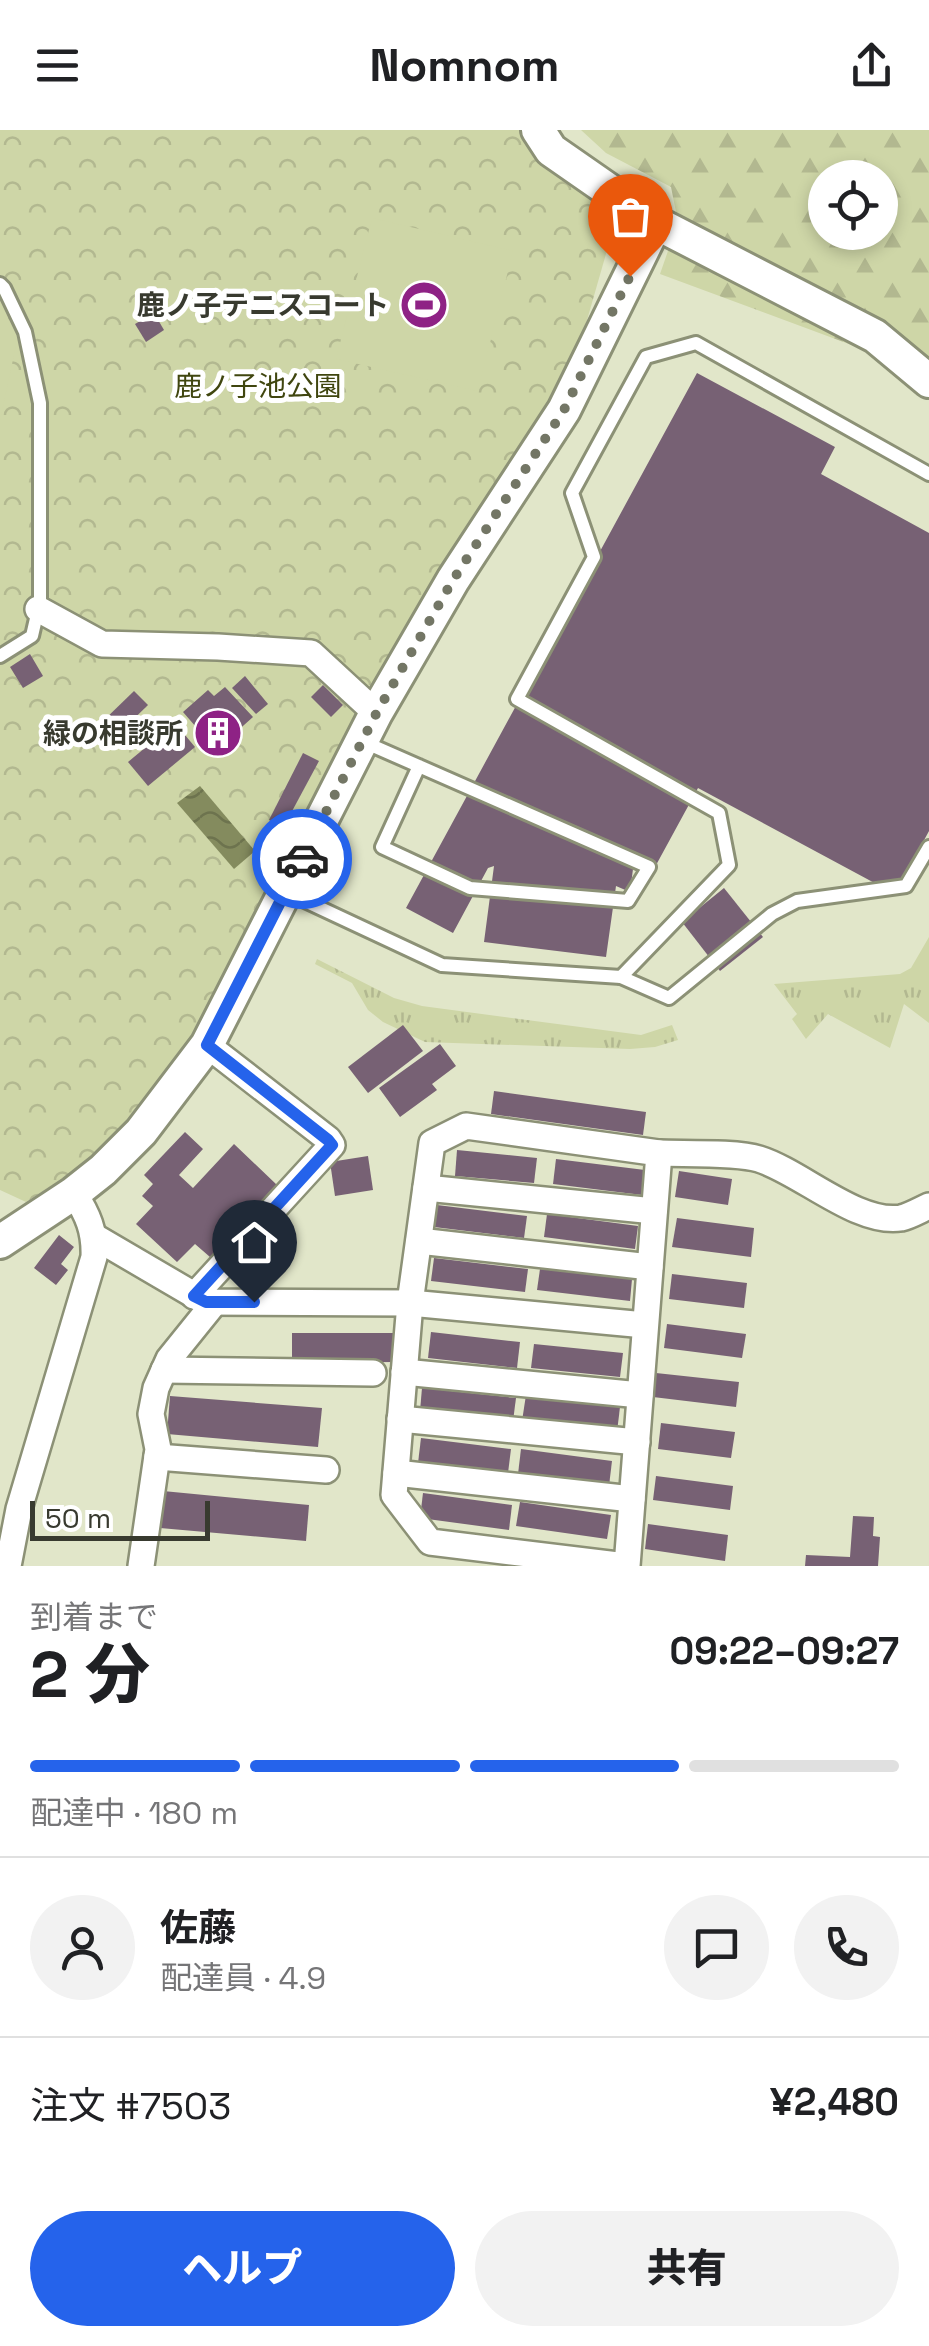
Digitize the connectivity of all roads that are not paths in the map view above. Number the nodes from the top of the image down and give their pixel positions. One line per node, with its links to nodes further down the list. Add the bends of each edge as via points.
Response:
1 (538, 130): 2 (street, via 551,150)
2 (656, 222): 4 (street, via 876,336); 8 (street, via 564,410 453,580)
3 (0, 284): 6 (lane, via 26,332 40,403)
4 (929, 381)
5 (929, 474): 12 (lane, via 696,343 646,357 572,493 594,558 516,699 719,813 730,865)
6 (38, 609): 7 (lane, via 32,636); 8 (street, via 102,644 311,653)
7 (0, 656)
8 (369, 727): 9 (lane); 11 (street)
9 (420, 766): 9 (lane, via 472,790 648,866 628,900 470,888 382,847)
10 (929, 847): 12 (lane, via 906,886 797,901 669,998)
11 (279, 890): 12 (lane, via 442,965); 13 (street)
12 (621, 977)
13 (207, 1045): 16 (street, via 142,1132); 23 (street, via 332,1145)
14 (659, 1153): 15 (street, via 466,1126 432,1143); 17 (street, via 754,1157 879,1217 901,1218); 18 (street)
15 (426, 1188): 18 (street); 20 (street)
16 (74, 1193): 19 (street); 21 (street)
17 (929, 1206)
18 (654, 1210): 22 (street)
19 (95, 1237): 23 (street); 36 (street)
20 (419, 1240): 22 (street); 24 (street)
21 (0, 1242)
22 (650, 1266): 25 (street)
23 (205, 1299): 24 (street); 26 (street)
24 (410, 1302): 25 (street); 27 (street)
25 (645, 1324): 29 (street)
26 (164, 1370): 28 (street); 32 (street, via 151,1414)
27 (404, 1372): 29 (street); 30 (street)
28 (373, 1373)
29 (640, 1395): 31 (street)
30 (400, 1419): 31 (street); 34 (street)
31 (637, 1442): 35 (street)
32 (156, 1458): 33 (street); 37 (street)
33 (326, 1470)
34 (396, 1473): 35 (street); 38 (street, via 394,1495 430,1542)
35 (632, 1499): 38 (street)
36 (8, 1566)
37 (141, 1566)
38 (626, 1566)

